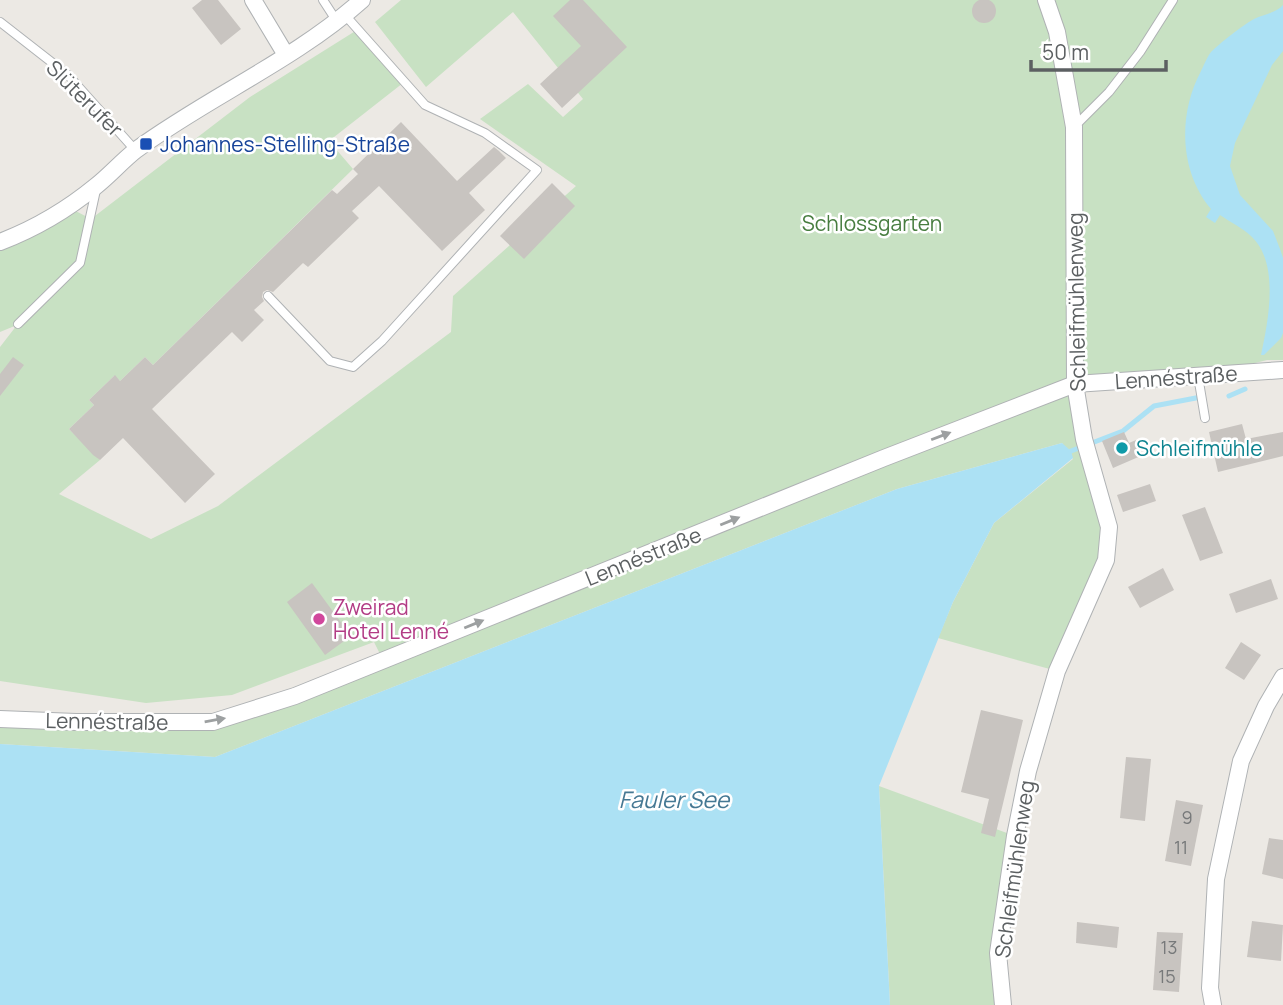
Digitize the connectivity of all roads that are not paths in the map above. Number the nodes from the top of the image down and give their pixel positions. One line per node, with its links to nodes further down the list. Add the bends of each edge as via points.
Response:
1 (253, 0): 8 (street)
2 (323, 0): 6 (lane)
3 (362, 0): 6 (street)
4 (1046, 0): 9 (street, Schleifmühlenweg, via 1057,32)
5 (1172, 0): 9 (lane, via 1140,52)
6 (341, 18): 8 (street); 13 (lane, via 425,106 485,133 537,170 353,367 330,361)
7 (0, 22): 10 (lane, Slüterufer, via 68,75)
8 (286, 55): 10 (street)
9 (1074, 127): 16 (street, Schleifmühlenweg)
10 (135, 151): 11 (street)
11 (97, 186): 12 (street, via 34,227); 14 (lane, via 80,263)
12 (0, 242)
13 (268, 296)
14 (18, 324)
15 (1283, 370): 17 (street, Lennéstraße)
16 (1075, 384): 17 (street, Lennéstraße); 20 (street, Lennéstraße, one-way to 16, via 213,722 284,700); 21 (street, Schleifmühlenweg, via 1084,439 1109,527 1107,560 1057,671 1028,771 998,953)
17 (1200, 384): 18 (lane)
18 (1205, 418)
19 (1283, 677): 22 (street, via 1241,761 1216,879)
20 (0, 719)
21 (1003, 1005)
22 (1213, 1005)

